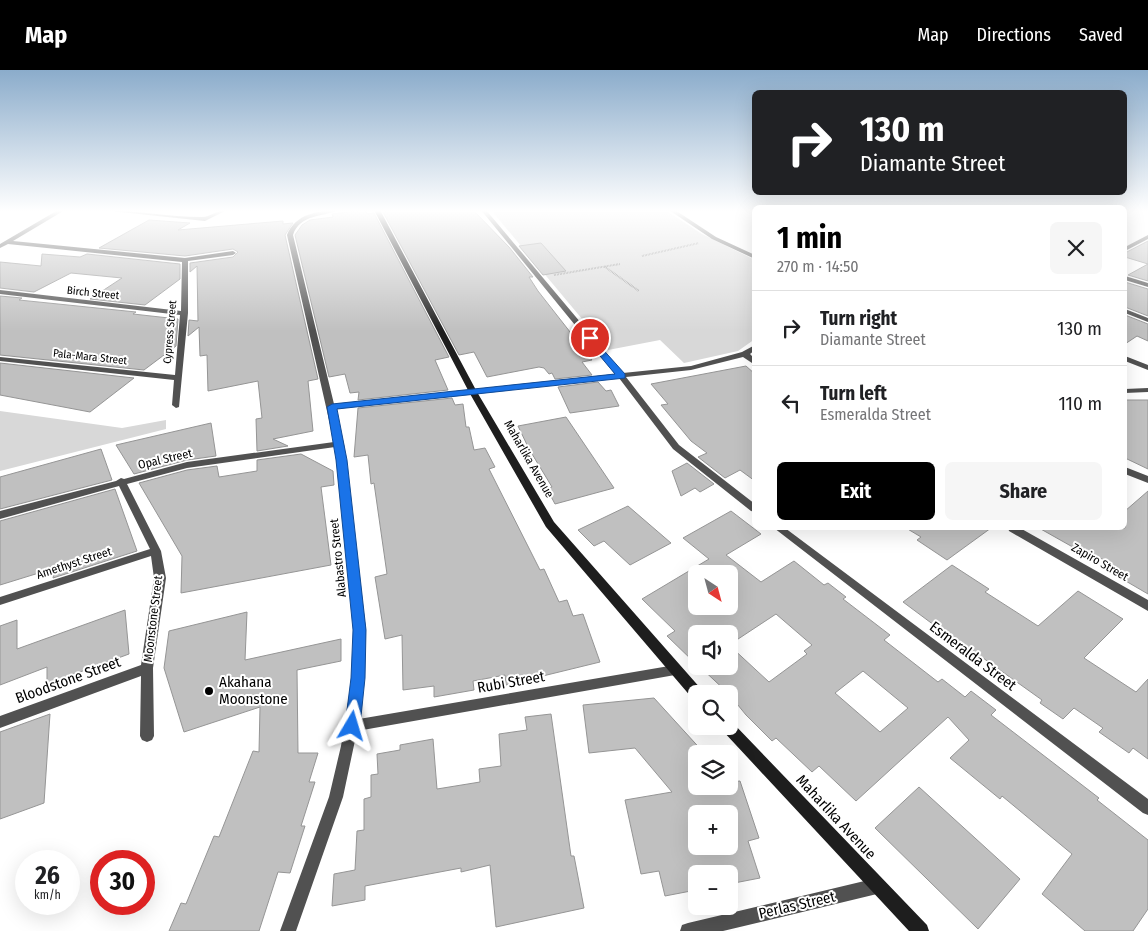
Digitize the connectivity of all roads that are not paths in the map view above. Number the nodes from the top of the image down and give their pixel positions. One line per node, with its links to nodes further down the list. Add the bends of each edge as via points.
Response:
1 (88, 250): 8 (street)
2 (294, 250): 27 (street, Alabastro Street)
3 (398, 250): 25 (street, Maharlika Avenue)
4 (516, 250): 21 (street)
5 (741, 250): 7 (street)
6 (233, 253): 8 (street)
7 (752, 256)
8 (185, 260): 13 (street, Cypress Street)
9 (1127, 279): 10 (street)
10 (1148, 285)
11 (0, 292): 13 (street, Birch Street)
12 (1127, 312): 14 (street)
13 (184, 313): 22 (street, Cypress Street)
14 (1148, 320)
15 (752, 349): 16 (street)
16 (745, 354): 19 (street); 21 (street, via 691,368)
17 (0, 359): 22 (street, Pala-Mara Street)
18 (1127, 359): 20 (street)
19 (752, 360)
20 (1148, 368)
21 (622, 376): 25 (street); 32 (street, via 676,447)
22 (178, 378): 26 (street, Cypress Street)
23 (1148, 390): 24 (street)
24 (1127, 391)
25 (474, 392): 27 (street); 40 (street, Maharlika Avenue, via 550,524)
26 (176, 405)
27 (332, 407): 28 (street, Alabastro Street)
28 (339, 444): 31 (street, Opal Street, via 187,465); 43 (street, Alabastro Street, via 360,630)
29 (1127, 471): 30 (street)
30 (1148, 480)
31 (121, 481): 33 (street, Opal Street); 36 (street, Moonstone Street)
32 (752, 507)
33 (0, 515)
34 (782, 530): 46 (street, Esmeralda Street)
35 (1016, 530): 38 (street, Zapiro Street)
36 (156, 551): 37 (street, Amethyst Street); 39 (street, Moonstone Street, via 160,578)
37 (0, 601)
38 (1148, 606)
39 (147, 668): 42 (street, Bloodstone Street); 45 (street, Moonstone Street)
40 (674, 670): 41 (street, Maharlika Avenue); 43 (street, Rubi Street)
41 (688, 685)
42 (0, 722)
43 (352, 726): 48 (street, Alabastro Street, via 336,798)
44 (735, 735): 47 (street, Maharlika Avenue)
45 (147, 736)
46 (1148, 808)
47 (877, 886): 49 (street, Perlas Street); 50 (street, Maharlika Avenue)
48 (288, 931)
49 (688, 931)
50 (921, 931)

